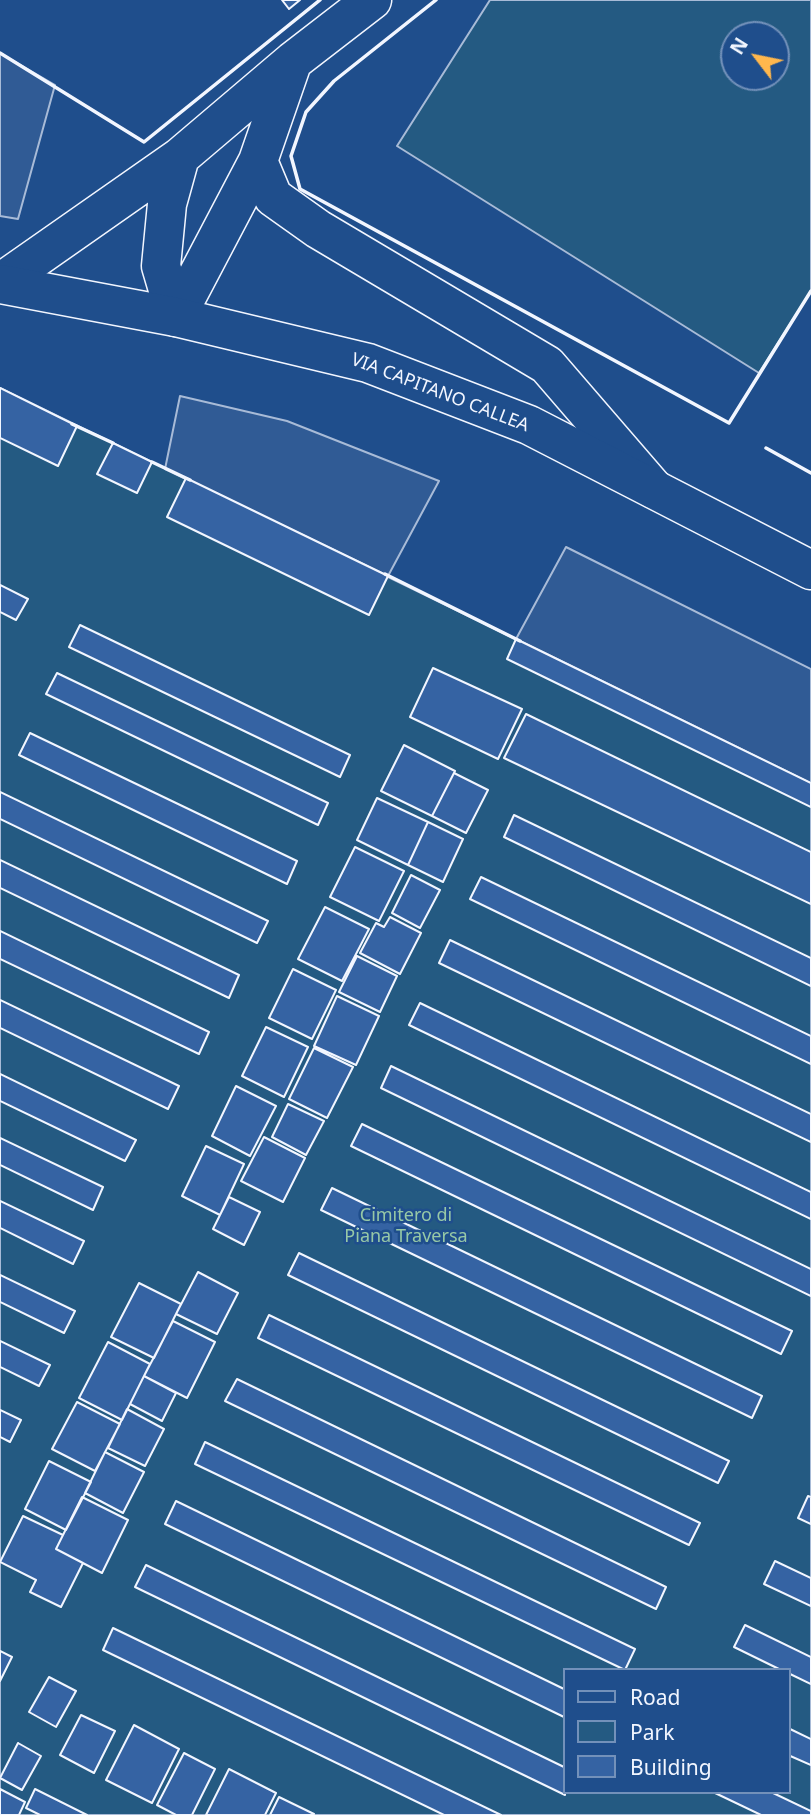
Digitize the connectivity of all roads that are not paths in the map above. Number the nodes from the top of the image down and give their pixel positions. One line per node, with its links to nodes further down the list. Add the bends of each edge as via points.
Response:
1 (372, 0): 2 (street)
2 (293, 61): 3 (street); 4 (street)
3 (180, 157): 5 (street); 6 (street, via 167,204 161,266)
4 (258, 161): 6 (street); 7 (street, via 273,197 318,229 547,365)
5 (0, 283): 6 (street, VIA CAPITANO CALLEA)
6 (176, 317): 7 (street, VIA CAPITANO CALLEA, via 368,363 529,425)
7 (654, 489): 8 (street, VIA CAPITANO CALLEA)
8 (811, 570)

